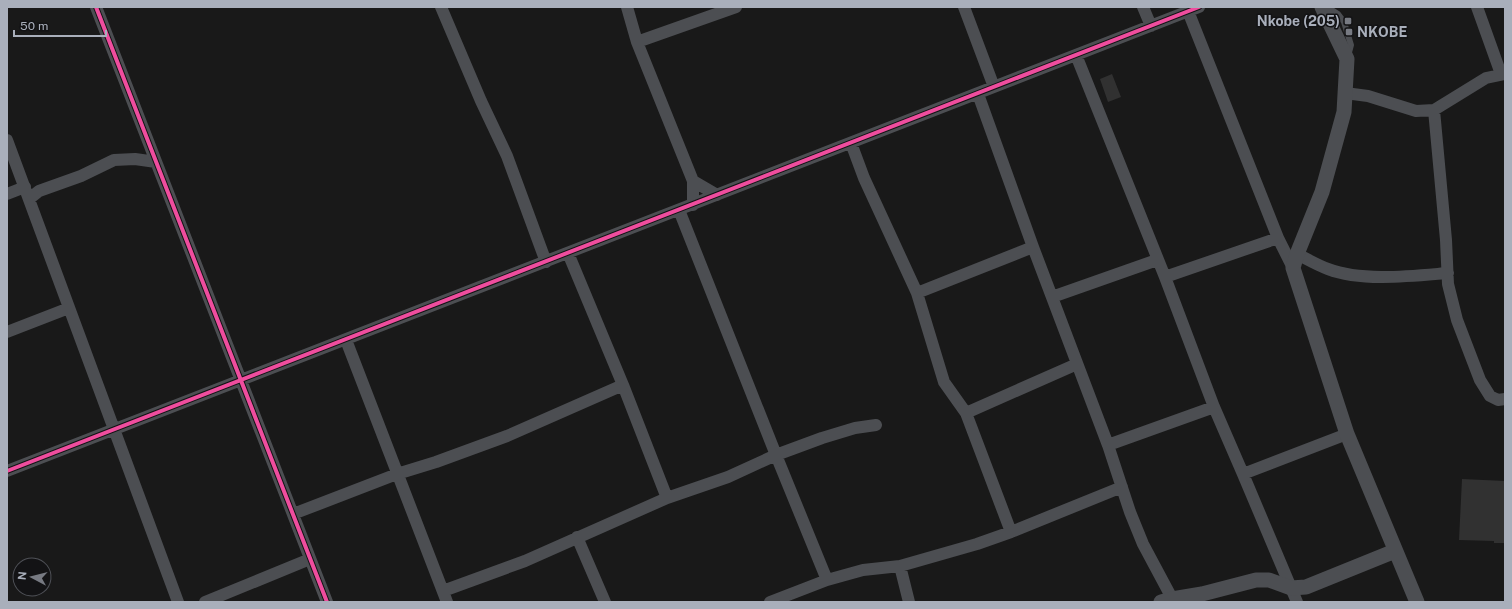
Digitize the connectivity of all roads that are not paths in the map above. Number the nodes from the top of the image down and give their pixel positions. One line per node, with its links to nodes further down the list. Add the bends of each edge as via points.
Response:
1 (96, 7): 22 (street)
2 (441, 7): 35 (street, via 507,156)
3 (627, 7): 12 (street)
4 (736, 7): 12 (street)
5 (964, 7): 16 (street)
6 (1144, 7): 11 (street)
7 (1322, 7): 14 (street)
8 (1327, 7): 14 (lane, via 1338,14 1344,22 1351,45)
9 (1477, 7): 15 (street)
10 (1194, 9): 11 (street); 30 (street)
11 (1151, 26): 13 (street)
12 (637, 42): 23 (street)
13 (1076, 55): 16 (street); 34 (street)
14 (1347, 59): 17 (street)
15 (1503, 74): 19 (street, via 1486,78)
16 (994, 87): 18 (street)
17 (1345, 93): 19 (street, via 1368,96 1416,111); 33 (street, via 1344,112 1322,192)
18 (978, 94): 21 (street); 31 (street)
19 (1434, 110): 37 (street)
20 (7, 140): 24 (street)
21 (851, 143): 26 (street); 39 (street)
22 (156, 162): 27 (street, via 114,160 81,176 39,191); 45 (street)
23 (692, 181): 26 (street); 28 (street)
24 (25, 188): 25 (street); 27 (street)
25 (7, 194)
26 (717, 195): 28 (street)
27 (29, 199): 41 (street)
28 (693, 205): 29 (street)
29 (680, 210): 32 (street); 54 (street)
30 (1278, 238): 36 (street); 38 (street)
31 (1033, 247): 39 (street); 40 (street)
32 (568, 253): 35 (street); 46 (street)
33 (1297, 254): 36 (street); 37 (street, via 1329,269 1354,275 1396,277)
34 (1157, 260): 38 (street); 40 (street)
35 (546, 262): 43 (street)
36 (1293, 268): 52 (street)
37 (1448, 273): 47 (street, via 1456,320 1480,380 1490,396)
38 (1165, 277): 48 (street)
39 (916, 293): 49 (street, via 944,382)
40 (1052, 297): 44 (street)
41 (69, 308): 42 (street); 51 (street)
42 (7, 332)
43 (346, 340): 45 (street); 56 (street)
44 (1077, 364): 49 (street); 53 (street)
45 (241, 381): 51 (street); 60 (street)
46 (622, 385): 56 (street, via 508,436); 59 (street)
47 (1505, 400)
48 (1214, 407): 53 (street); 57 (street)
49 (966, 412): 61 (street)
50 (876, 425): 54 (street, via 855,428)
51 (113, 430): 55 (street); 70 (street)
52 (1347, 434): 57 (street); 63 (street)
53 (1108, 446): 58 (street)
54 (776, 455): 59 (street, via 728,477); 66 (street)
55 (7, 471)
56 (397, 474): 60 (street); 68 (street)
57 (1243, 474): 67 (street)
58 (1122, 487): 61 (street); 69 (street, via 1143,544)
59 (667, 498): 62 (street)
60 (293, 514): 64 (street)
61 (1011, 532): 65 (street)
62 (577, 537): 68 (street); 73 (street)
63 (1395, 551): 67 (street, via 1306,587); 77 (street)
64 (310, 559): 71 (street); 72 (street)
65 (900, 566): 66 (street, via 863,570); 75 (street)
66 (828, 580): 74 (street)
67 (1291, 588): 69 (street, via 1269,580 1256,580); 76 (street)
68 (445, 597)
69 (1169, 601)
70 (178, 602)
71 (205, 602)
72 (327, 602)
73 (605, 602)
74 (770, 602)
75 (909, 602)
76 (1297, 602)
77 (1417, 602)

